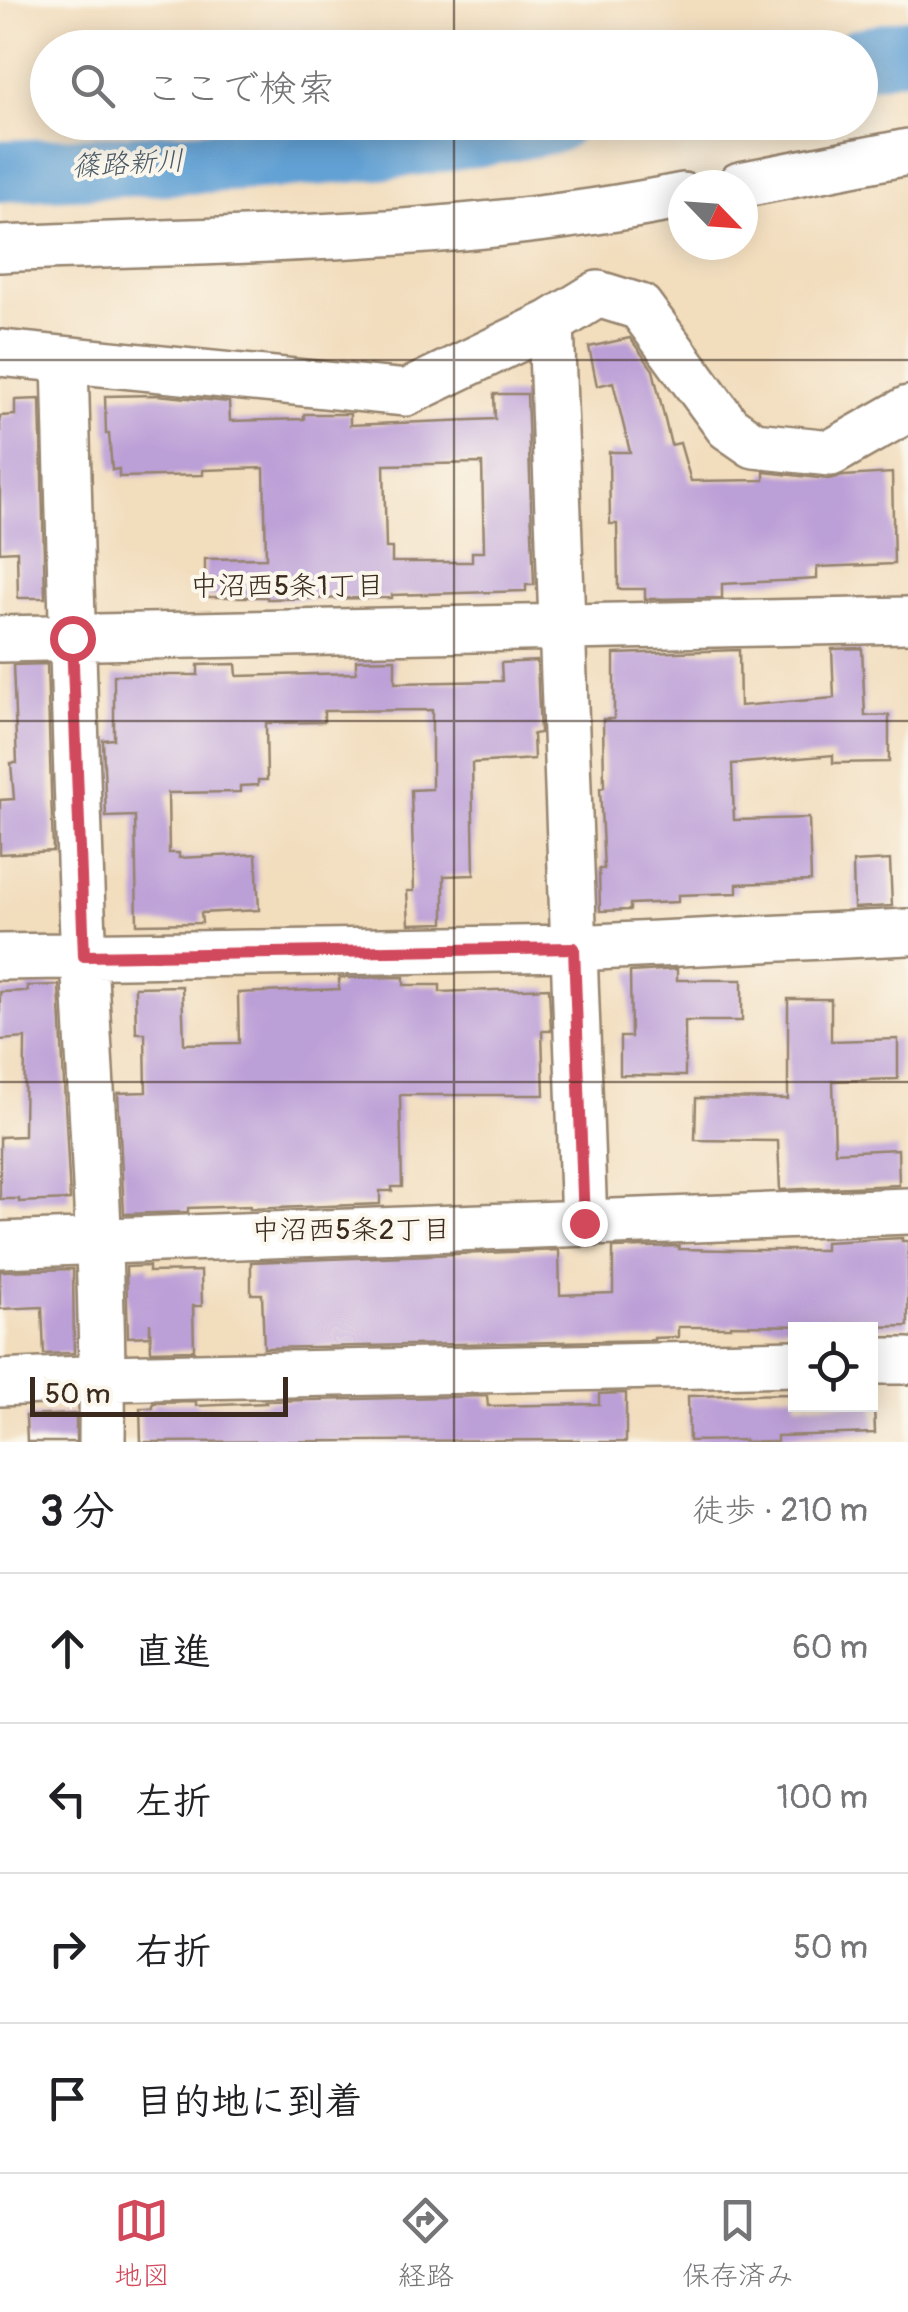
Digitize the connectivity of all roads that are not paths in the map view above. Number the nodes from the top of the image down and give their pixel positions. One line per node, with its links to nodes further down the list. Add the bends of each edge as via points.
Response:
1 (908, 152): 2 (street)
2 (758, 181)
3 (668, 199): 4 (street, via 411,232)
4 (0, 249)
5 (551, 323): 7 (street, via 406,392); 8 (street, via 598,294 640,307 728,427 754,445 831,453); 10 (street)
6 (0, 353): 7 (street)
7 (65, 360): 11 (street)
8 (908, 409)
9 (908, 620): 10 (street)
10 (563, 629): 11 (street); 14 (street)
11 (72, 638): 12 (street); 15 (street)
12 (0, 640)
13 (908, 932): 14 (street)
14 (574, 948): 15 (street); 18 (street)
15 (84, 956): 16 (street); 19 (street)
16 (0, 957)
17 (908, 1211): 18 (street)
18 (584, 1223): 19 (street)
19 (100, 1240): 20 (street); 24 (street)
20 (0, 1244)
21 (908, 1361): 22 (street)
22 (878, 1362)
23 (788, 1363): 24 (street)
24 (102, 1378): 25 (street); 26 (street)
25 (0, 1383)
26 (102, 1442)

